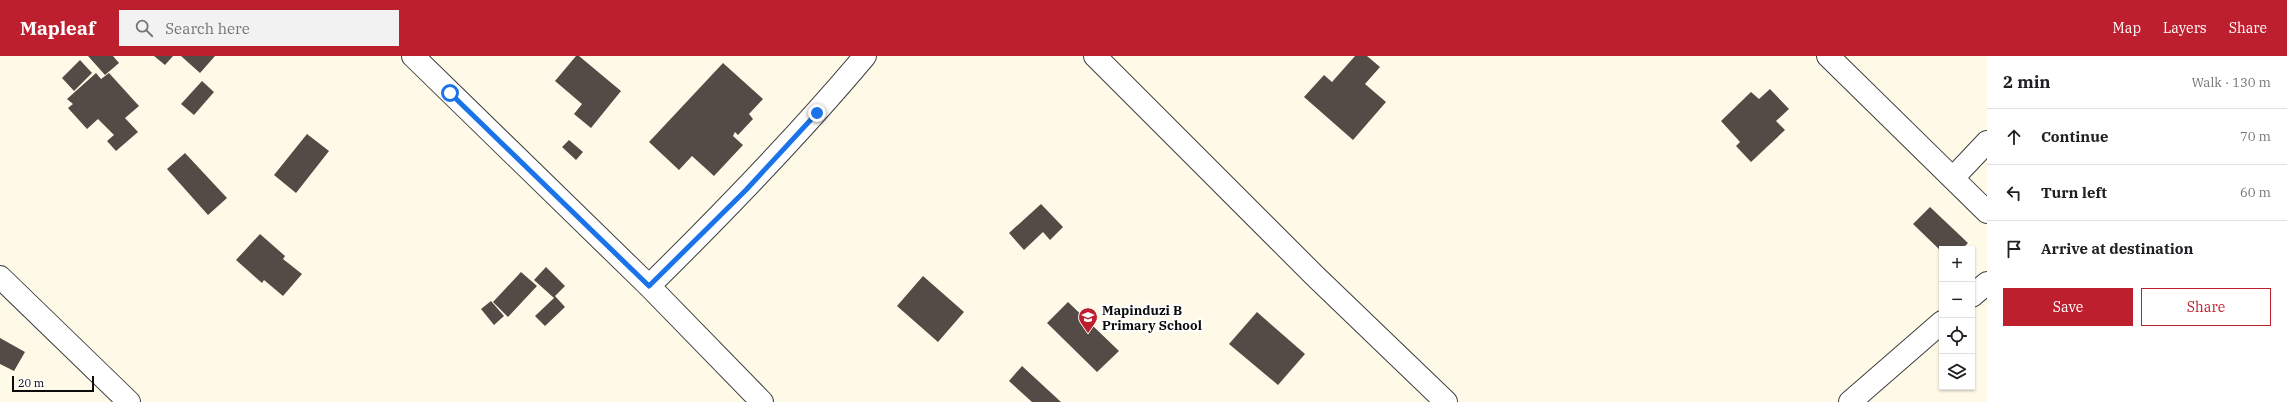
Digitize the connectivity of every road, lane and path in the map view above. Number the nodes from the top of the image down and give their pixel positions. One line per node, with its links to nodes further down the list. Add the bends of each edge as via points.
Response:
1 (412, 56): 10 (street)
2 (865, 56): 10 (street, via 746,190)
3 (1095, 56): 15 (street, via 1315,276)
4 (1828, 56): 6 (street)
5 (1987, 142): 6 (street)
6 (1953, 178): 7 (street)
7 (1987, 212)
8 (0, 277): 13 (street)
9 (1987, 283): 11 (street)
10 (649, 286): 14 (street)
11 (1975, 293)
12 (1939, 325): 16 (street)
13 (129, 402)
14 (762, 402)
15 (1446, 402)
16 (1850, 402)

